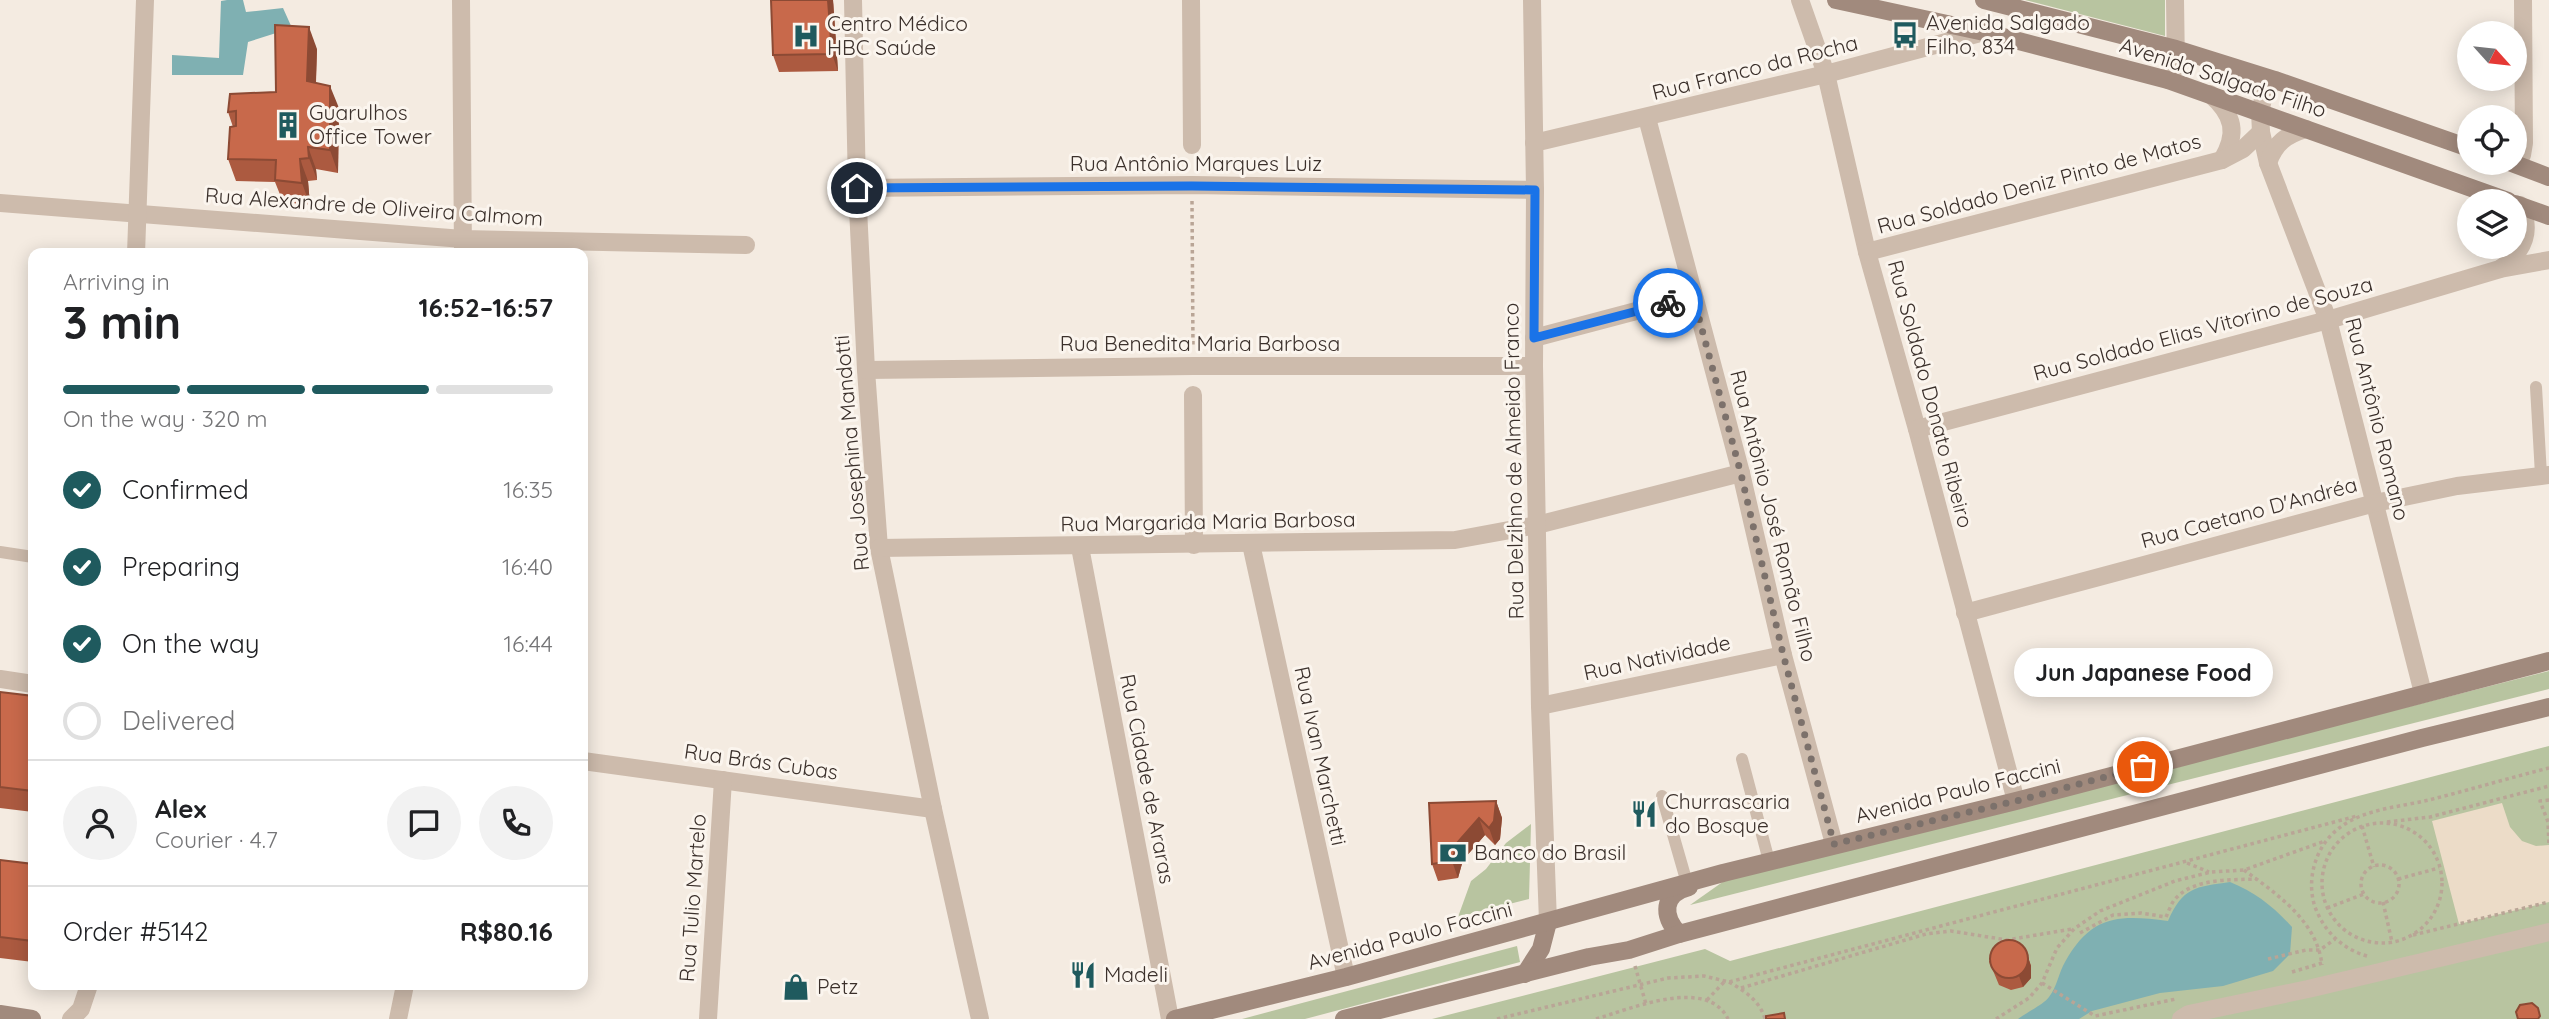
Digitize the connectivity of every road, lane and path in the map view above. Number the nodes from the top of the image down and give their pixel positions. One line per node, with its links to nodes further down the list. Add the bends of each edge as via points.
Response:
1 (145, 0): 35 (street)
2 (461, 0): 38 (street)
3 (853, 0): 30 (street, Rua Josephina Mandotti)
4 (1191, 0): 24 (street)
5 (1532, 0): 22 (street, Rua Delzihno de Almeido Franco)
6 (1800, 0): 13 (street, Rua Soldado Donato Ribeiro)
7 (1836, 0): 11 (main road, Avenida Salgado Filho)
8 (1984, 0): 12 (main road, Avenida Salgado Filho)
9 (2175, 0): 12 (street)
10 (2523, 0): 17 (street)
11 (1984, 32): 13 (street, Rua Franco da Rocha); 14 (main road, Avenida Salgado Filho)
12 (2176, 49): 14 (street, via 2176,66); 15 (main road, Avenida Salgado Filho)
13 (1826, 75): 19 (street, Rua Franco da Rocha); 40 (street, Rua Soldado Donato Ribeiro)
14 (2168, 80): 16 (main road, Avenida Salgado Filho)
15 (2275, 80): 18 (street, Rua Antônio Romano, via 2264,95); 23 (main road, Avenida Salgado Filho)
16 (2210, 94): 18 (main road, Avenida Salgado Filho); 25 (street, Rua Soldado Deniz Pinto de Matos, via 2225,110 2233,131)
17 (2524, 105)
18 (2260, 112): 20 (main road, Avenida Salgado Filho); 21 (street, Rua Antônio Romano)
19 (1647, 118): 22 (street, Rua Franco da Rocha); 44 (street, Rua Antônio José Romão Filho)
20 (2306, 129): 26 (street, via 2282,140); 31 (main road, Avenida Salgado Filho)
21 (2261, 132): 25 (street, Rua Soldado Deniz Pinto de Matos); 26 (street, Rua Antônio Romano)
22 (1534, 143): 32 (street, Rua Delzihno de Almeido Franco)
23 (2457, 144)
24 (1192, 145)
25 (2222, 160): 40 (street, Rua Soldado Deniz Pinto de Matos)
26 (2268, 163): 45 (street, Rua Antônio Romano)
27 (2527, 169): 28 (main road)
28 (2549, 177)
29 (1192, 186): 30 (street, Rua Antônio Marques Luiz); 32 (street, Rua Antônio Marques Luiz); 47 (path)
30 (857, 188): 49 (street, Rua Josephina Mandotti)
31 (2475, 189)
32 (1535, 190): 46 (street, Rua Delzihno de Almeido Franco)
33 (0, 203): 35 (street, Rua Alexandre de Oliveira Calmom)
34 (2527, 208): 36 (main road, Avenida Salgado Filho)
35 (137, 214): 38 (street, Rua Alexandre de Oliveira Calmom); 39 (street)
36 (2549, 216)
37 (746, 245): 38 (street, Rua Alexandre de Oliveira Calmom)
38 (463, 246)
39 (136, 248)
40 (1867, 252): 52 (street, Rua Soldado Donato Ribeiro)
41 (2514, 259): 43 (street)
42 (2549, 260): 43 (street, Rua Soldado Elias Vitorino de Souza)
43 (2501, 269): 45 (street, Rua Soldado Elias Vitorino de Souza)
44 (1693, 296): 46 (street); 53 (street, Rua Antônio José Romão Filho)
45 (2328, 320): 52 (street, Rua Soldado Elias Vitorino de Souza); 55 (street, Rua Antônio Romano)
46 (1534, 338): 48 (street, Rua Delzihno de Almeido Franco)
47 (1193, 366): 48 (street, Rua Benedita Maria Barbosa); 49 (street, Rua Benedita Maria Barbosa)
48 (1534, 366): 56 (street, Rua Delzihno de Almeido Franco)
49 (866, 370): 60 (street, Rua Josephina Mandotti)
50 (2536, 387): 54 (lane)
51 (1193, 395): 58 (street)
52 (1917, 429): 63 (street, Rua Soldado Donato Ribeiro)
53 (1741, 474): 56 (street, Rua Margarida Maria Barbosa); 64 (street, Rua Antônio José Romão Filho)
54 (2545, 475): 55 (street, Rua Caetano D'Andréa)
55 (2375, 503): 63 (street, Rua Caetano D'Andréa); 68 (street, Rua Antônio Romano)
56 (1537, 525): 57 (street, Rua Margarida Maria Barbosa, via 1455,540); 69 (street, Rua Delzihno de Almeido Franco)
57 (1251, 544): 58 (street, Rua Margarida Maria Barbosa); 113 (street, Rua Ivan Marchetti)
58 (1194, 545): 59 (street, Rua Margarida Maria Barbosa)
59 (1080, 547): 60 (street, Rua Margarida Maria Barbosa); 130 (street, Rua Cidade de Araras)
60 (879, 548): 79 (street, Rua Josephina Mandotti)
61 (0, 552): 62 (lane)
62 (28, 556)
63 (1965, 613): 78 (street, Rua Soldado Donato Ribeiro)
64 (1783, 654): 69 (street, Rua Natividade); 84 (street, Rua Antônio José Romão Filho)
65 (2549, 661): 68 (main road, Avenida Paulo Faccini)
66 (0, 679): 67 (street)
67 (28, 683)
68 (2423, 693): 78 (main road, Avenida Paulo Faccini)
69 (1540, 706): 100 (street, Rua Delzihno de Almeido Franco)
70 (2549, 707): 104 (main road)
71 (1742, 759): 86 (lane)
72 (588, 762): 74 (street, Rua Brás Cubas)
73 (2549, 768): 80 (path)
74 (723, 780): 79 (street, Rua Brás Cubas); 128 (street, Rua Tulio Martelo)
75 (2549, 786): 81 (path, via 2430,817)
76 (1662, 796): 95 (lane)
77 (2549, 800): 85 (path, via 2540,801 2548,822)
78 (2016, 801): 84 (main road, Avenida Paulo Faccini)
79 (933, 808): 129 (street, Rua Josephina Mandotti)
80 (2357, 816): 83 (path); 87 (path)
81 (2382, 823): 82 (path); 89 (path, via 2418,835)
82 (2362, 826): 88 (path); 99 (path, via 2331,851 2322,889)
83 (2327, 841): 90 (path); 106 (path, via 2312,872 2312,897 2320,920)
84 (1834, 844): 86 (main road, Avenida Paulo Faccini)
85 (2549, 845)
86 (1769, 862): 92 (main road, Avenida Paulo Faccini)
87 (2185, 862): 91 (path); 114 (path)
88 (2374, 867): 94 (path, via 2388,867); 96 (path, via 2363,876)
89 (2440, 868): 94 (path); 105 (path, via 2437,907)
90 (2244, 870): 91 (path); 93 (path)
91 (2211, 872): 101 (path, via 2100,911)
92 (1723, 873): 95 (main road, Avenida Paulo Faccini); 104 (main road, via 1714,881 1673,896 1666,909)
93 (2256, 878): 103 (path, via 2203,884 2183,892 2166,918 2113,915); 109 (path, via 2310,928)
94 (2398, 879): 97 (path, via 2396,893)
95 (1686, 883): 100 (main road, Avenida Paulo Faccini)
96 (2364, 894): 97 (path); 99 (path)
97 (2383, 902): 107 (path)
98 (2549, 902): 105 (path)
99 (2327, 908): 107 (path, via 2338,925 2354,936 2373,943)
100 (1548, 922): 112 (main road, via 1541,949); 113 (main road, Avenida Paulo Faccini)
101 (2074, 929): 115 (path, via 2057,948); 118 (path, via 2007,940 1951,931 1926,934)
102 (2549, 932): 117 (street)
103 (2080, 933)
104 (1679, 934): 108 (main road)
105 (2411, 936): 107 (path)
106 (2335, 939): 109 (path); 110 (path)
107 (2392, 942)
108 (1629, 950): 112 (main road); 116 (path)
109 (2320, 950): 111 (path); 117 (path)
110 (2355, 953)
111 (2268, 960)
112 (1525, 974): 132 (main road)
113 (1346, 977): 131 (main road, Avenida Paulo Faccini)
114 (1727, 982): 116 (path, via 1704,976); 118 (path); 121 (path)
115 (2042, 983): 124 (path); 137 (path, via 2029,998)
116 (1640, 984): 122 (path); 133 (path)
117 (2325, 984): 138 (street)
118 (1741, 988): 136 (path, via 1762,1007)
119 (87, 990): 126 (street, via 81,1009)
120 (404, 990): 127 (street)
121 (1707, 1000): 122 (path, via 1678,997); 135 (path)
122 (1646, 1004): 134 (path)
123 (0, 1014): 125 (main road)
124 (2095, 1016)
125 (32, 1019)
126 (71, 1019)
127 (398, 1019)
128 (708, 1019)
129 (980, 1019)
130 (1170, 1019)
131 (1175, 1019)
132 (1345, 1019)
133 (1497, 1019)
134 (1596, 1019)
135 (1728, 1019)
136 (1765, 1019)
137 (1996, 1019)
138 (2181, 1019)

